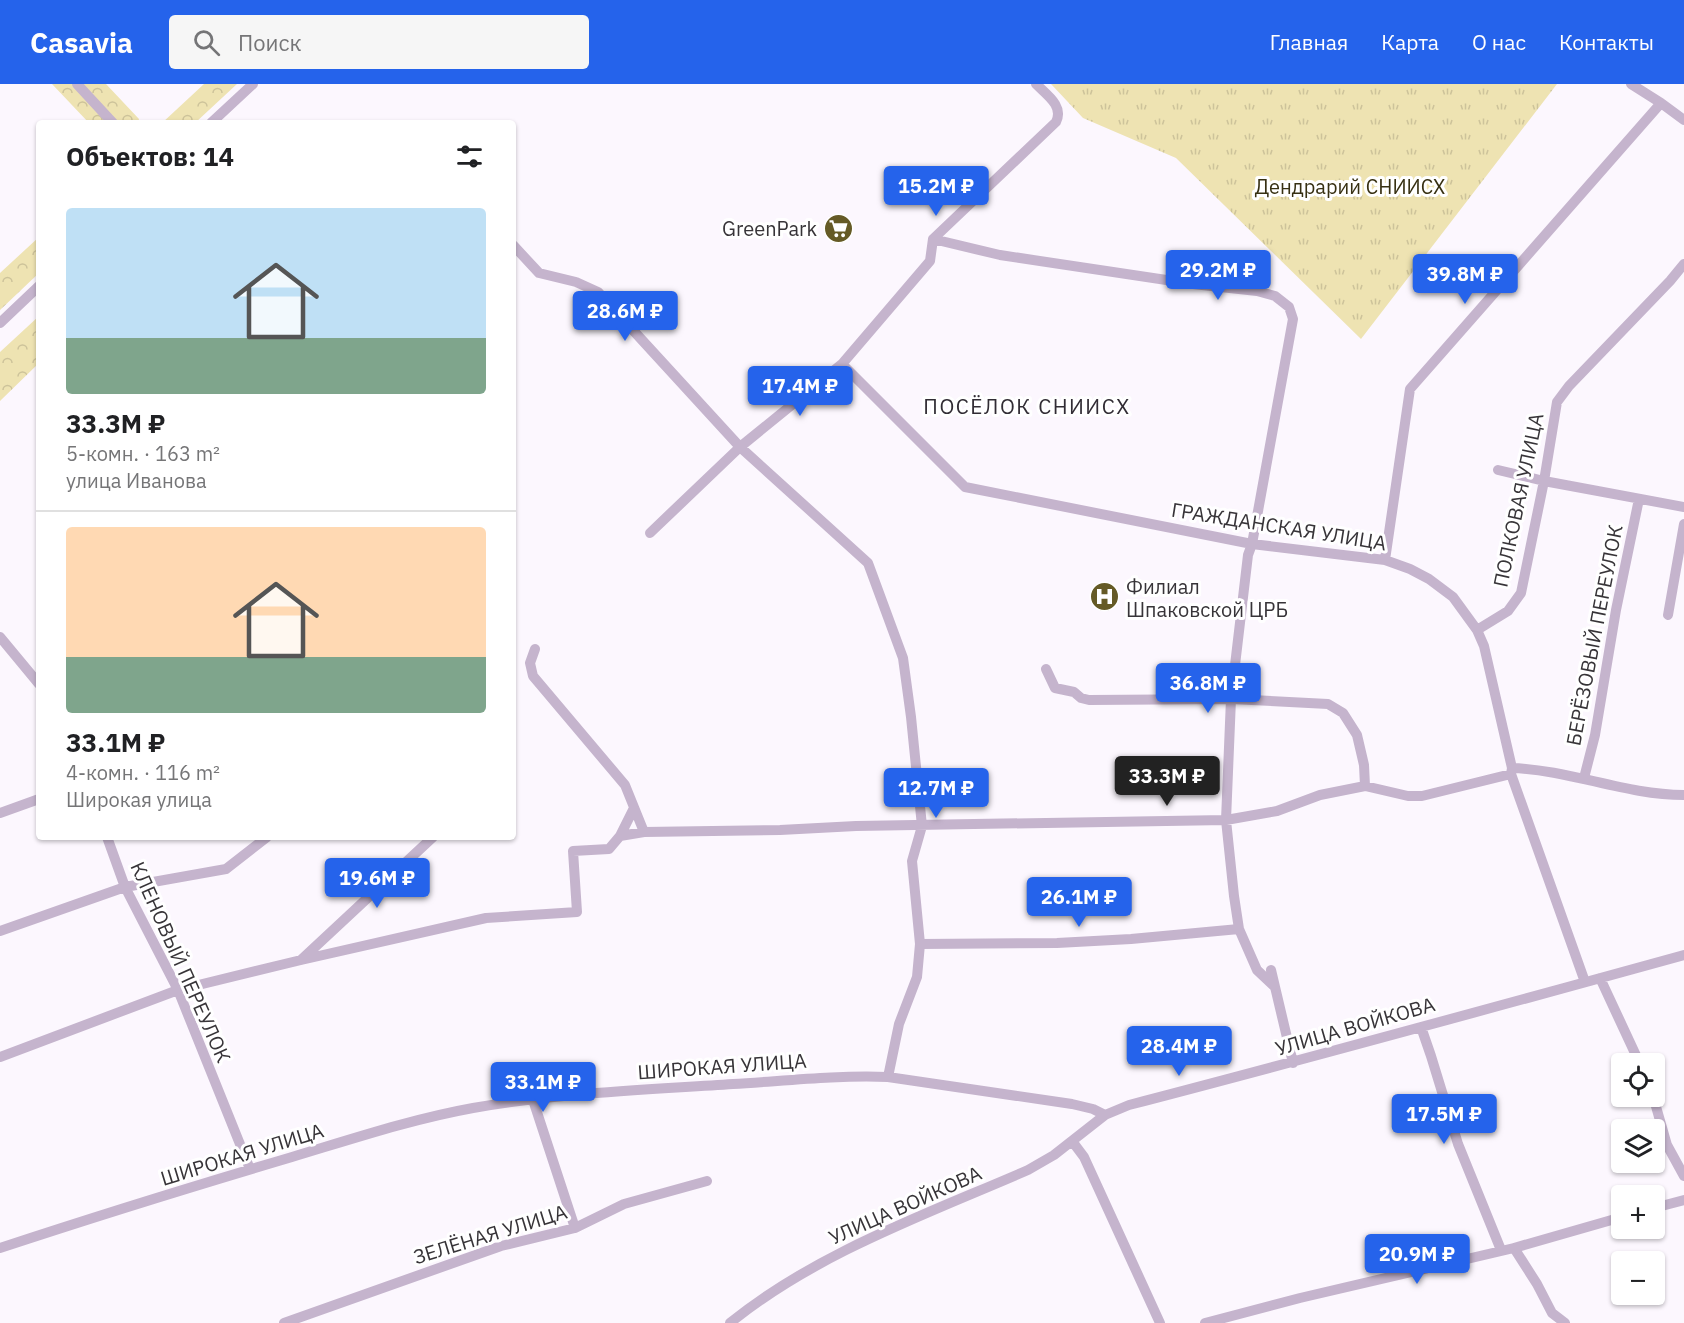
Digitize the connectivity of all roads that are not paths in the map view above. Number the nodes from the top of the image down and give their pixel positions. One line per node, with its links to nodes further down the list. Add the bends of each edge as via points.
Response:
1 (77, 84): 7 (street)
2 (252, 84): 8 (street)
3 (1036, 84): 9 (street, via 1057,106 1056,122)
4 (1631, 84): 5 (street)
5 (1661, 103): 6 (street); 23 (street, via 1410,389)
6 (1683, 118)
7 (110, 120)
8 (214, 120)
9 (933, 239): 14 (street, via 930,261); 22 (street, via 1000,255 1257,291 1289,307 1293,319)
10 (516, 248): 15 (street, via 539,273 598,292)
11 (1684, 264): 17 (street, ПОЛКОВАЯ УЛИЦА, via 1557,402)
12 (36, 289): 13 (street)
13 (0, 323)
14 (842, 364): 15 (street); 22 (street, ГРАЖДАНСКАЯ УЛИЦА, via 965,488)
15 (740, 447): 21 (street); 39 (street, via 868,563 903,658)
16 (1498, 470): 17 (street)
17 (1544, 481): 18 (street); 25 (street, ПОЛКОВАЯ УЛИЦА, via 1521,593 1508,611)
18 (1639, 499): 19 (street); 32 (street, БЕРЁЗОВЫЙ ПЕРЕУЛОК)
19 (1684, 507)
20 (1684, 524): 24 (street)
21 (650, 534)
22 (1252, 544): 23 (street, ГРАЖДАНСКАЯ УЛИЦА); 30 (street)
23 (1384, 560): 25 (street, ГРАЖДАНСКАЯ УЛИЦА, via 1429,579 1453,597)
24 (1668, 615)
25 (1477, 630): 31 (street, ГРАЖДАНСКАЯ УЛИЦА, via 1484,646)
26 (0, 637): 29 (street)
27 (535, 649): 36 (street, via 530,663 533,676 625,785)
28 (1046, 669): 30 (street, via 1055,688 1089,700)
29 (36, 680)
30 (1231, 699): 33 (street, via 1328,704 1343,713 1357,735); 38 (street)
31 (1511, 771): 32 (street, via 1532,769); 33 (street, via 1422,796); 53 (street, ГРАЖДАНСКАЯ УЛИЦА)
32 (1584, 778): 34 (street, via 1626,789)
33 (1365, 786): 38 (street, via 1320,795 1276,811)
34 (1684, 795)
35 (36, 801): 37 (street)
36 (634, 808): 40 (street); 41 (street)
37 (0, 813)
38 (1226, 820): 39 (street); 46 (street)
39 (922, 826): 40 (street); 48 (street, via 912,861)
40 (644, 832): 41 (street)
41 (620, 836): 50 (street, via 609,849 573,851 577,912 486,918)
42 (108, 840): 45 (street, КЛЕНОВЫЙ ПЕРЕУЛОК)
43 (263, 840): 45 (street, via 226,869)
44 (431, 840): 50 (street)
45 (125, 887): 47 (street); 55 (street, КЛЕНОВЫЙ ПЕРЕУЛОК)
46 (1239, 929): 48 (street, via 1057,944); 54 (street, via 1257,970)
47 (0, 931)
48 (920, 944): 60 (street, via 917,977 899,1024)
49 (1684, 955): 52 (street, УЛИЦА ВОЙКОВА)
50 (301, 960): 55 (street)
51 (1271, 970): 54 (street)
52 (1600, 978): 53 (street, УЛИЦА ВОЙКОВА); 57 (street)
53 (1585, 982): 56 (street, УЛИЦА ВОЙКОВА)
54 (1274, 986): 59 (street)
55 (178, 990): 58 (street); 65 (street, КЛЕНОВЫЙ ПЕРЕУЛОК)
56 (1421, 1027): 59 (street, УЛИЦА ВОЙКОВА); 74 (street, via 1458,1144)
57 (1635, 1053)
58 (0, 1057)
59 (1293, 1063): 63 (street, УЛИЦА ВОЙКОВА, via 1129,1105)
60 (888, 1077): 61 (street, ШИРОКАЯ УЛИЦА, via 637,1090); 63 (street, ШИРОКАЯ УЛИЦА, via 1072,1104)
61 (534, 1100): 65 (street, ШИРОКАЯ УЛИЦА, via 432,1118); 71 (street)
62 (1656, 1107): 66 (street, via 1667,1145)
63 (1105, 1115): 64 (street, УЛИЦА ВОЙКОВА)
64 (1072, 1141): 76 (street, УЛИЦА ВОЙКОВА, via 1028,1170 842,1252 788,1282); 77 (street, via 1084,1157)
65 (250, 1169): 72 (street, ШИРОКАЯ УЛИЦА)
66 (1684, 1176)
67 (707, 1181): 71 (street, ЗЕЛЁНАЯ УЛИЦА, via 624,1204)
68 (1684, 1200): 69 (street)
69 (1665, 1205)
70 (1611, 1220): 73 (street)
71 (575, 1228): 75 (street, ЗЕЛЁНАЯ УЛИЦА, via 501,1246)
72 (0, 1248)
73 (1514, 1248): 74 (street); 79 (street, via 1552,1313)
74 (1501, 1250): 78 (street)
75 (284, 1323)
76 (730, 1323)
77 (1160, 1323)
78 (1204, 1323)
79 (1565, 1323)

